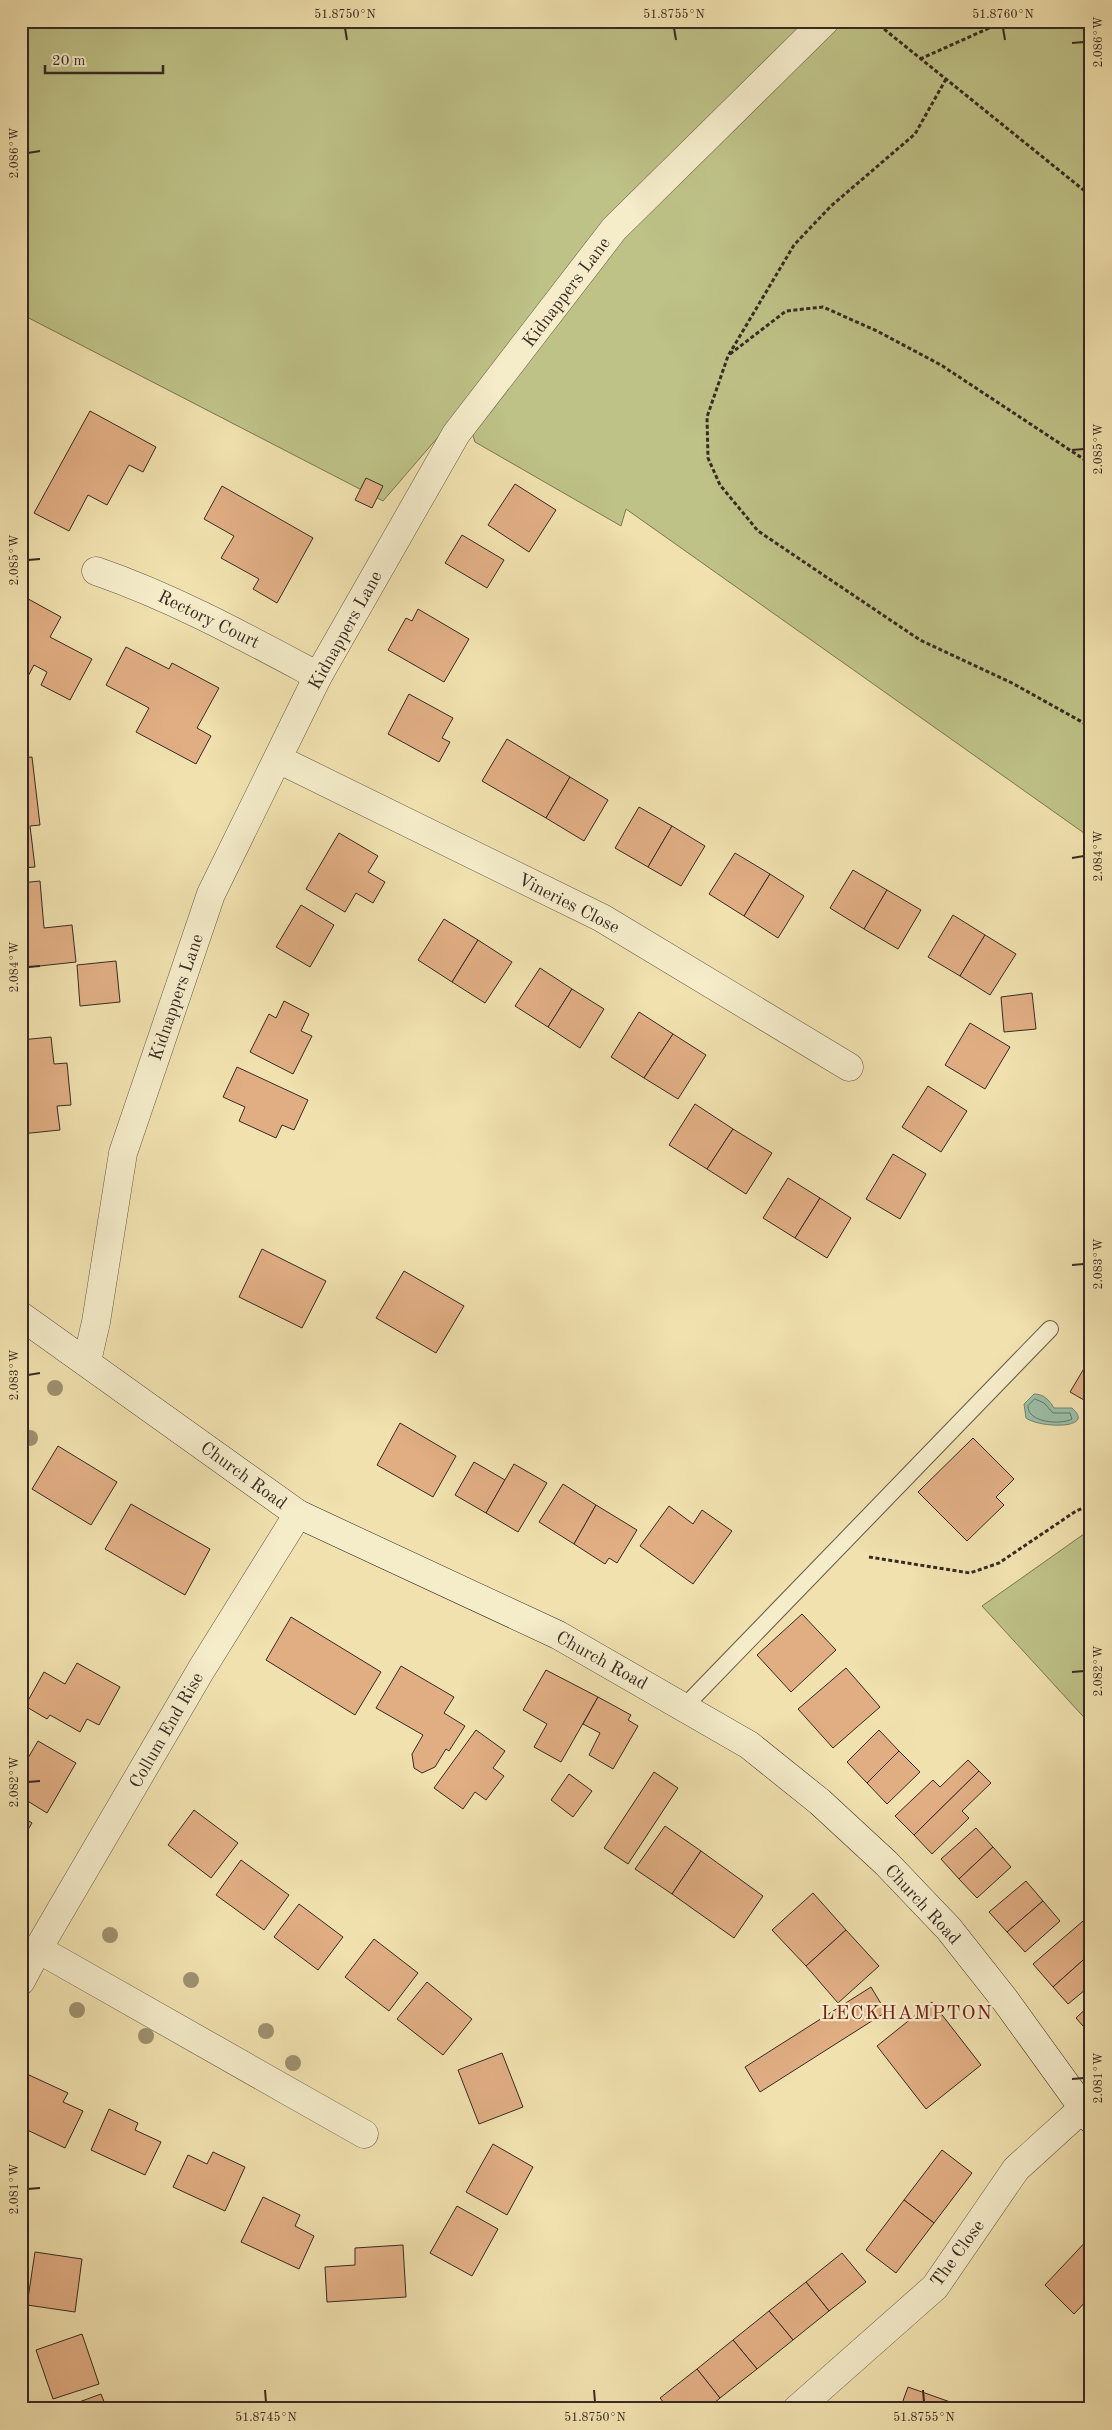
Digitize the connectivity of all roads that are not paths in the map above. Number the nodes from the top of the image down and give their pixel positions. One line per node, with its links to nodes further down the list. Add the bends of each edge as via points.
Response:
1 (825, 21): 3 (street, Kidnappers Lane, via 608,237 456,434)
2 (96, 571): 3 (street, Rectory Court, via 144,588 208,617)
3 (318, 676): 4 (street, Kidnappers Lane)
4 (278, 758): 5 (street, Vineries Close, via 602,918); 8 (street, Kidnappers Lane, via 211,894 123,1153)
5 (849, 1067)
6 (21, 1316): 8 (street, Church Road)
7 (1050, 1329): 10 (lane)
8 (87, 1361): 9 (street, Church Road)
9 (298, 1514): 10 (street, Church Road, via 558,1634); 11 (street, Collum End Rise, via 196,1679)
10 (684, 1707): 13 (street, Church Road, via 750,1745 820,1802 886,1864 948,1929 983,1972)
11 (38, 1949): 12 (street, Collum End Rise); 14 (street)
12 (21, 1981)
13 (1087, 2113): 15 (street, The Close, via 1016,2169 935,2287)
14 (364, 2134)
15 (797, 2409)

